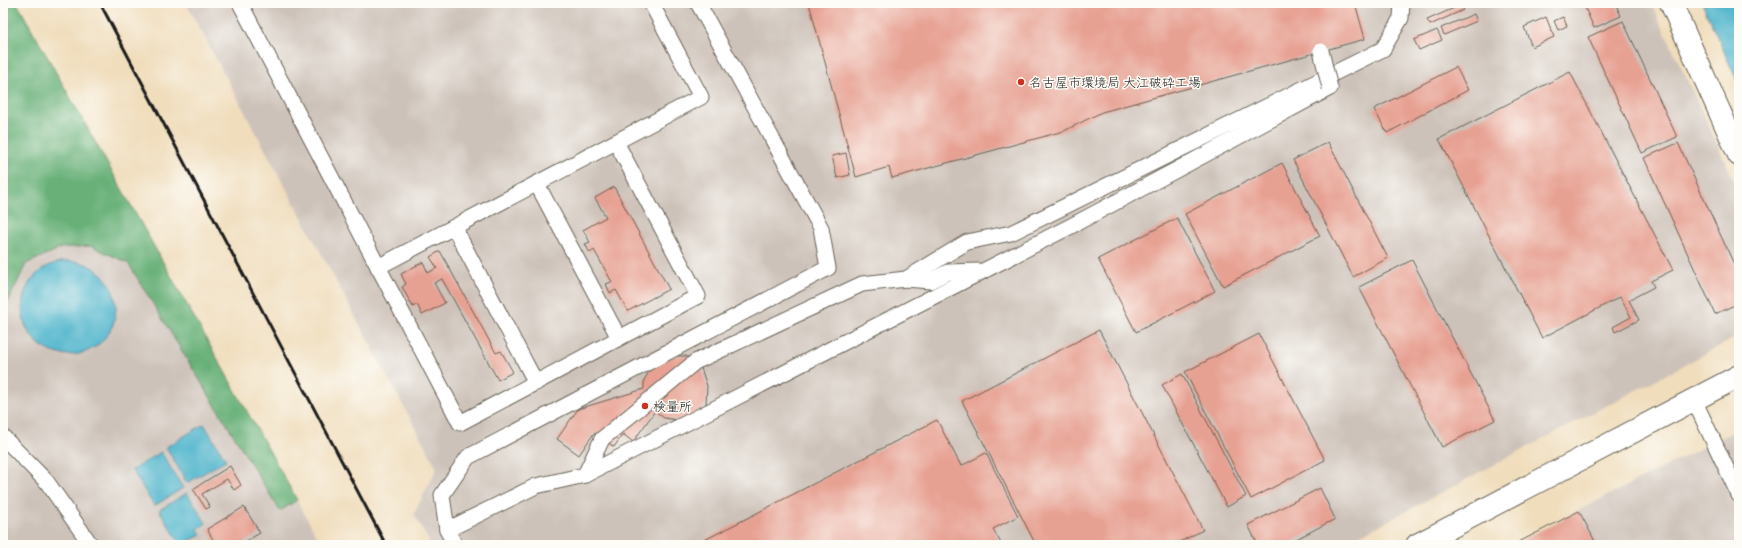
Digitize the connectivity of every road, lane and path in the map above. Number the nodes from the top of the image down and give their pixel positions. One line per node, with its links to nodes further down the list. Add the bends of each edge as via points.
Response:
1 (240, 3): 11 (lane)
2 (651, 3): 7 (lane, via 701,97)
3 (698, 3): 21 (lane, via 821,228 828,268 468,457 442,495)
4 (1402, 3): 13 (lane, via 1401,18 1383,49 1011,233 967,242)
5 (1672, 3): 8 (street)
6 (1321, 51): 12 (lane, bridge, via 1330,88)
7 (616, 142): 9 (lane); 14 (lane, via 698,296)
8 (1739, 155)
9 (537, 184): 10 (lane); 14 (lane)
10 (454, 227): 11 (lane); 16 (lane)
11 (378, 267): 16 (lane, via 460,423)
12 (984, 271): 13 (lane, via 948,272 930,281); 19 (lane)
13 (906, 279): 19 (lane, via 862,284 695,362 602,439)
14 (619, 338): 16 (lane)
15 (1739, 376): 17 (street)
16 (536, 383)
17 (1694, 400): 20 (lane); 24 (street)
18 (3, 437): 22 (lane, via 46,482)
19 (586, 475): 21 (lane, via 536,486)
20 (1739, 495)
21 (447, 530): 23 (lane)
22 (91, 545)
23 (455, 545)
24 (1417, 545)

